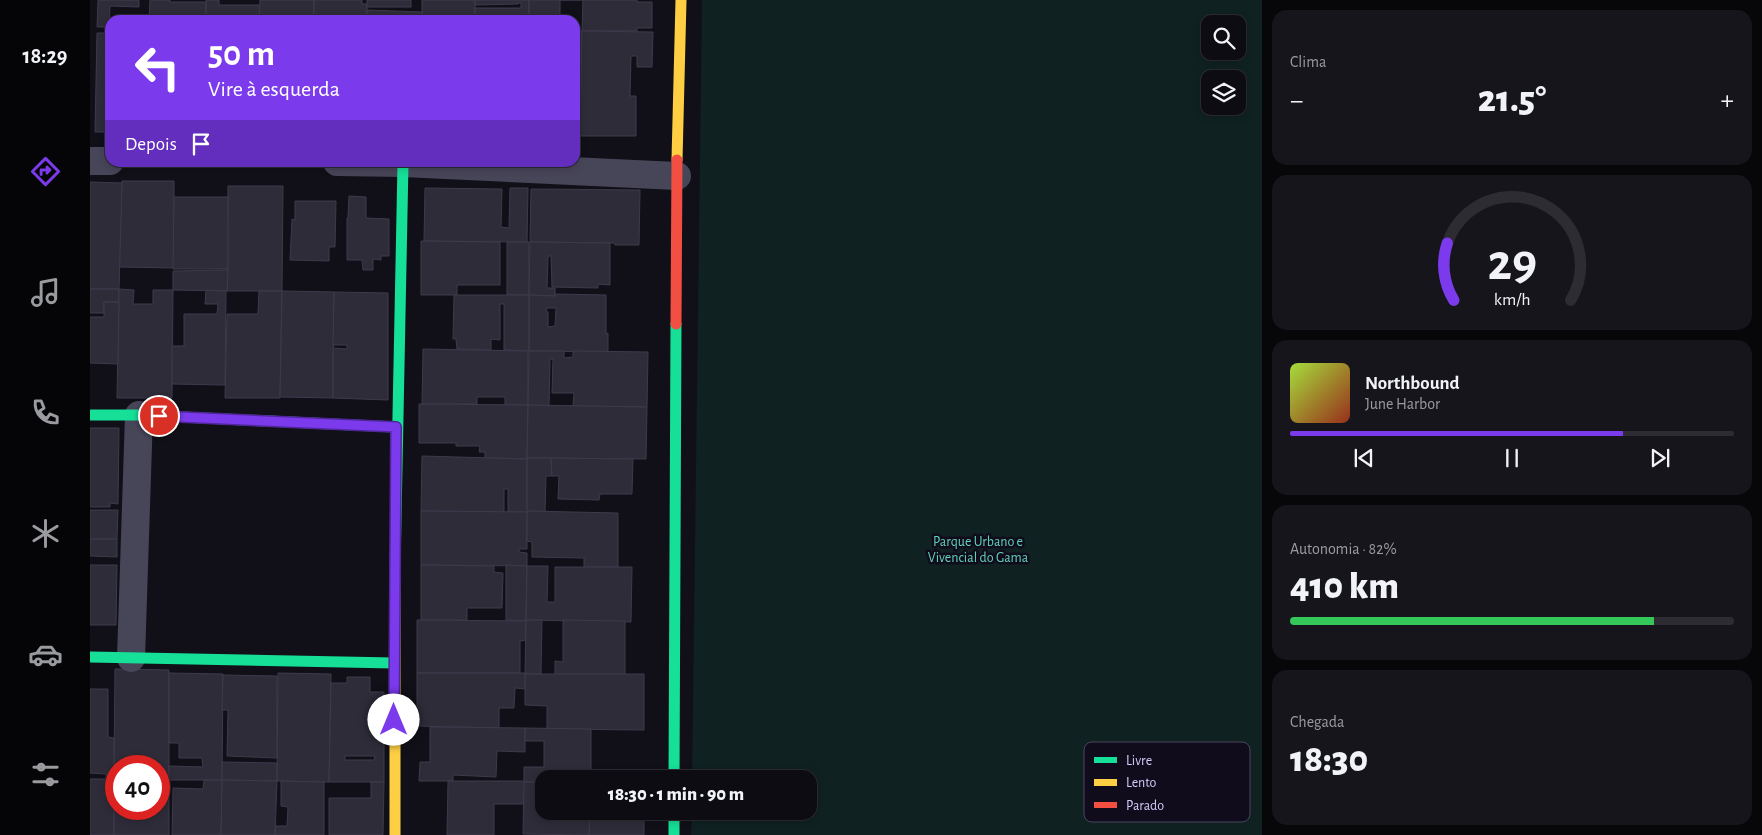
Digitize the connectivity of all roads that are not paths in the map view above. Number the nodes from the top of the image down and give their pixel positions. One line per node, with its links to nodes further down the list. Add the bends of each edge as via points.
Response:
1 (681, 0): 6 (street)
2 (90, 161): 3 (street)
3 (105, 161)
4 (403, 167): 9 (street)
5 (487, 167): 6 (street)
6 (677, 176): 13 (street)
7 (139, 415): 8 (street); 9 (street); 11 (street)
8 (90, 416)
9 (396, 427): 12 (street)
10 (90, 657): 11 (street)
11 (131, 658): 12 (street)
12 (394, 663): 15 (street)
13 (674, 770)
14 (674, 820): 16 (street)
15 (395, 835)
16 (674, 835)

